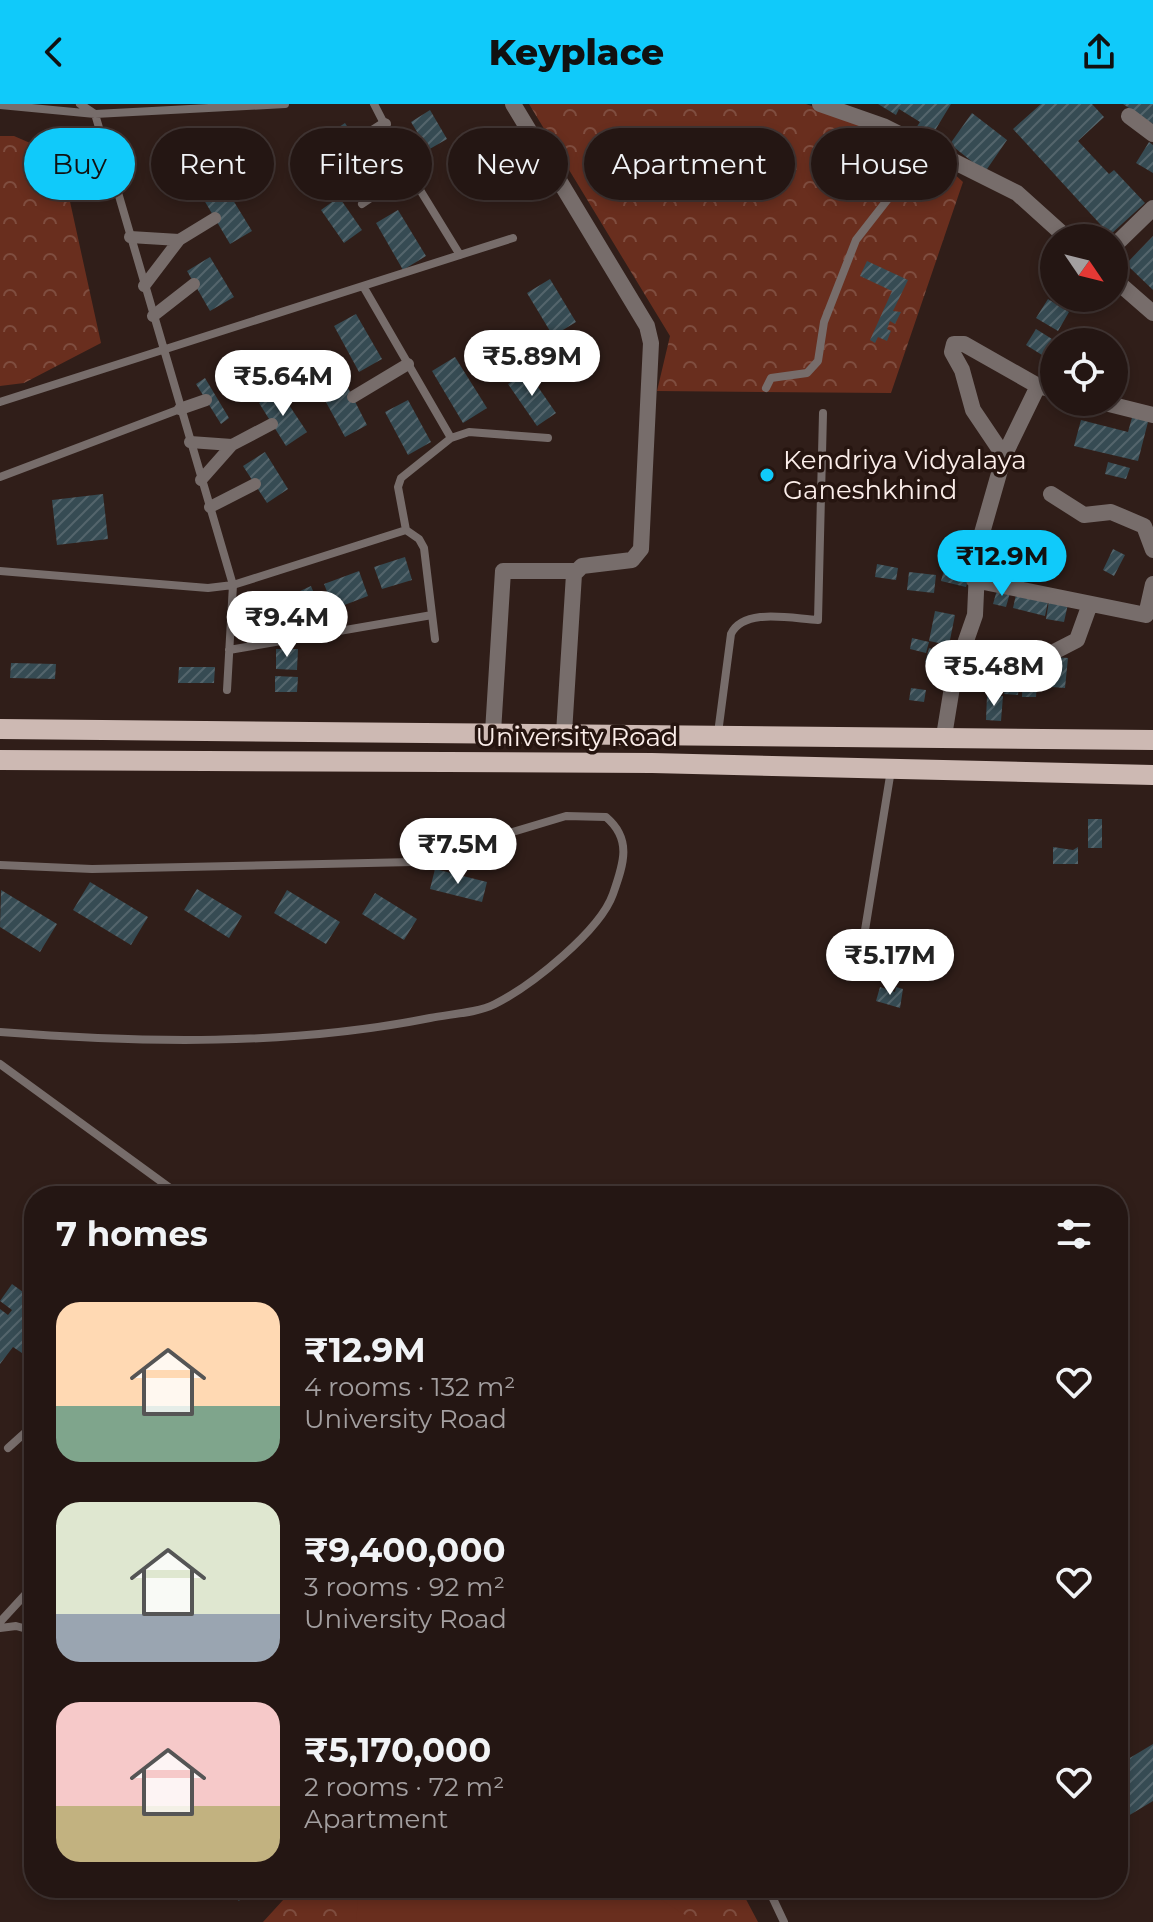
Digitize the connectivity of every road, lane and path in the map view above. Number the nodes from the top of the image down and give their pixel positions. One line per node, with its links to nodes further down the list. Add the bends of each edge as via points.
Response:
1 (80, 104): 8 (lane)
2 (285, 104): 7 (lane)
3 (374, 104): 10 (lane)
4 (513, 104): 60 (street, via 650,334 640,553 632,560)
5 (820, 104): 13 (street)
6 (0, 105): 8 (lane)
7 (134, 108): 8 (lane)
8 (95, 114): 24 (lane)
9 (1129, 116): 14 (street)
10 (385, 124): 11 (street); 12 (lane)
11 (379, 128)
12 (387, 128)
13 (887, 128)
14 (1153, 134)
15 (957, 164): 22 (street, via 1017,193)
16 (368, 200): 19 (lane)
17 (426, 200): 27 (lane)
18 (887, 200): 37 (lane, via 856,240 824,322 818,361 807,373 771,378)
19 (362, 204)
20 (1153, 208): 23 (street)
21 (215, 218): 26 (street)
22 (1051, 224)
23 (1128, 232)
24 (130, 237): 26 (street); 29 (lane)
25 (513, 238): 27 (lane)
26 (179, 240): 29 (street)
27 (460, 255): 30 (lane)
28 (194, 284): 33 (street)
29 (144, 286): 33 (lane)
30 (363, 286): 34 (lane); 35 (lane)
31 (1128, 291): 32 (street)
32 (1153, 313)
33 (153, 316): 34 (lane)
34 (163, 350): 41 (lane); 42 (lane)
35 (408, 364): 38 (street); 47 (lane)
36 (1040, 385): 51 (street, via 964,344 954,344 952,352 973,410)
37 (766, 388)
38 (353, 397)
39 (1040, 398): 51 (street)
40 (206, 400): 42 (street)
41 (0, 402)
42 (180, 409): 49 (lane); 52 (lane)
43 (1128, 409): 45 (street)
44 (823, 413): 73 (lane, via 818,620 758,618 735,625)
45 (1153, 415)
46 (272, 424): 50 (street)
47 (451, 438): 48 (lane, via 469,432); 57 (lane, via 401,478)
48 (548, 438)
49 (190, 442): 50 (street); 53 (lane)
50 (232, 445): 53 (street)
51 (1004, 456): 61 (street)
52 (0, 477)
53 (201, 480): 56 (lane)
54 (255, 484): 56 (street)
55 (1051, 494): 58 (street, via 1084,515 1111,512 1144,526)
56 (210, 507): 63 (lane)
57 (406, 530): 63 (lane); 65 (lane, via 424,548)
58 (1153, 550)
59 (0, 571): 63 (lane, via 208,588)
60 (576, 571): 71 (street, via 503,571); 72 (street)
61 (974, 580): 64 (street); 68 (street, via 975,615)
62 (1153, 584): 64 (street, via 1146,615)
63 (233, 585): 67 (lane)
64 (1090, 604): 68 (street, via 1077,640 1044,657)
65 (432, 615): 66 (lane); 67 (lane)
66 (435, 639)
67 (229, 650): 69 (lane)
68 (954, 675): 74 (street)
69 (227, 690)
70 (0, 729): 71 (main road, University Road)
71 (493, 732): 72 (main road, University Road)
72 (564, 733): 73 (main road, University Road)
73 (718, 733): 74 (main road, University Road)
74 (944, 736): 75 (main road, University Road)
75 (1153, 740)
76 (0, 760): 77 (main road, University Road)
77 (891, 769): 78 (main road, University Road); 80 (lane)
78 (1153, 775)
79 (0, 865): 81 (lane, via 92,869 413,862 566,816 606,817 621,830 624,849 612,896 580,943 494,1005 278,1040)
80 (859, 967)
81 (0, 1032)
82 (0, 1064): 83 (lane)
83 (167, 1186)
84 (24, 1436): 85 (lane)
85 (8, 1448)
86 (24, 1597): 87 (lane)
87 (0, 1625): 88 (lane)
88 (24, 1628)
89 (773, 1898): 90 (lane)
90 (784, 1922)

